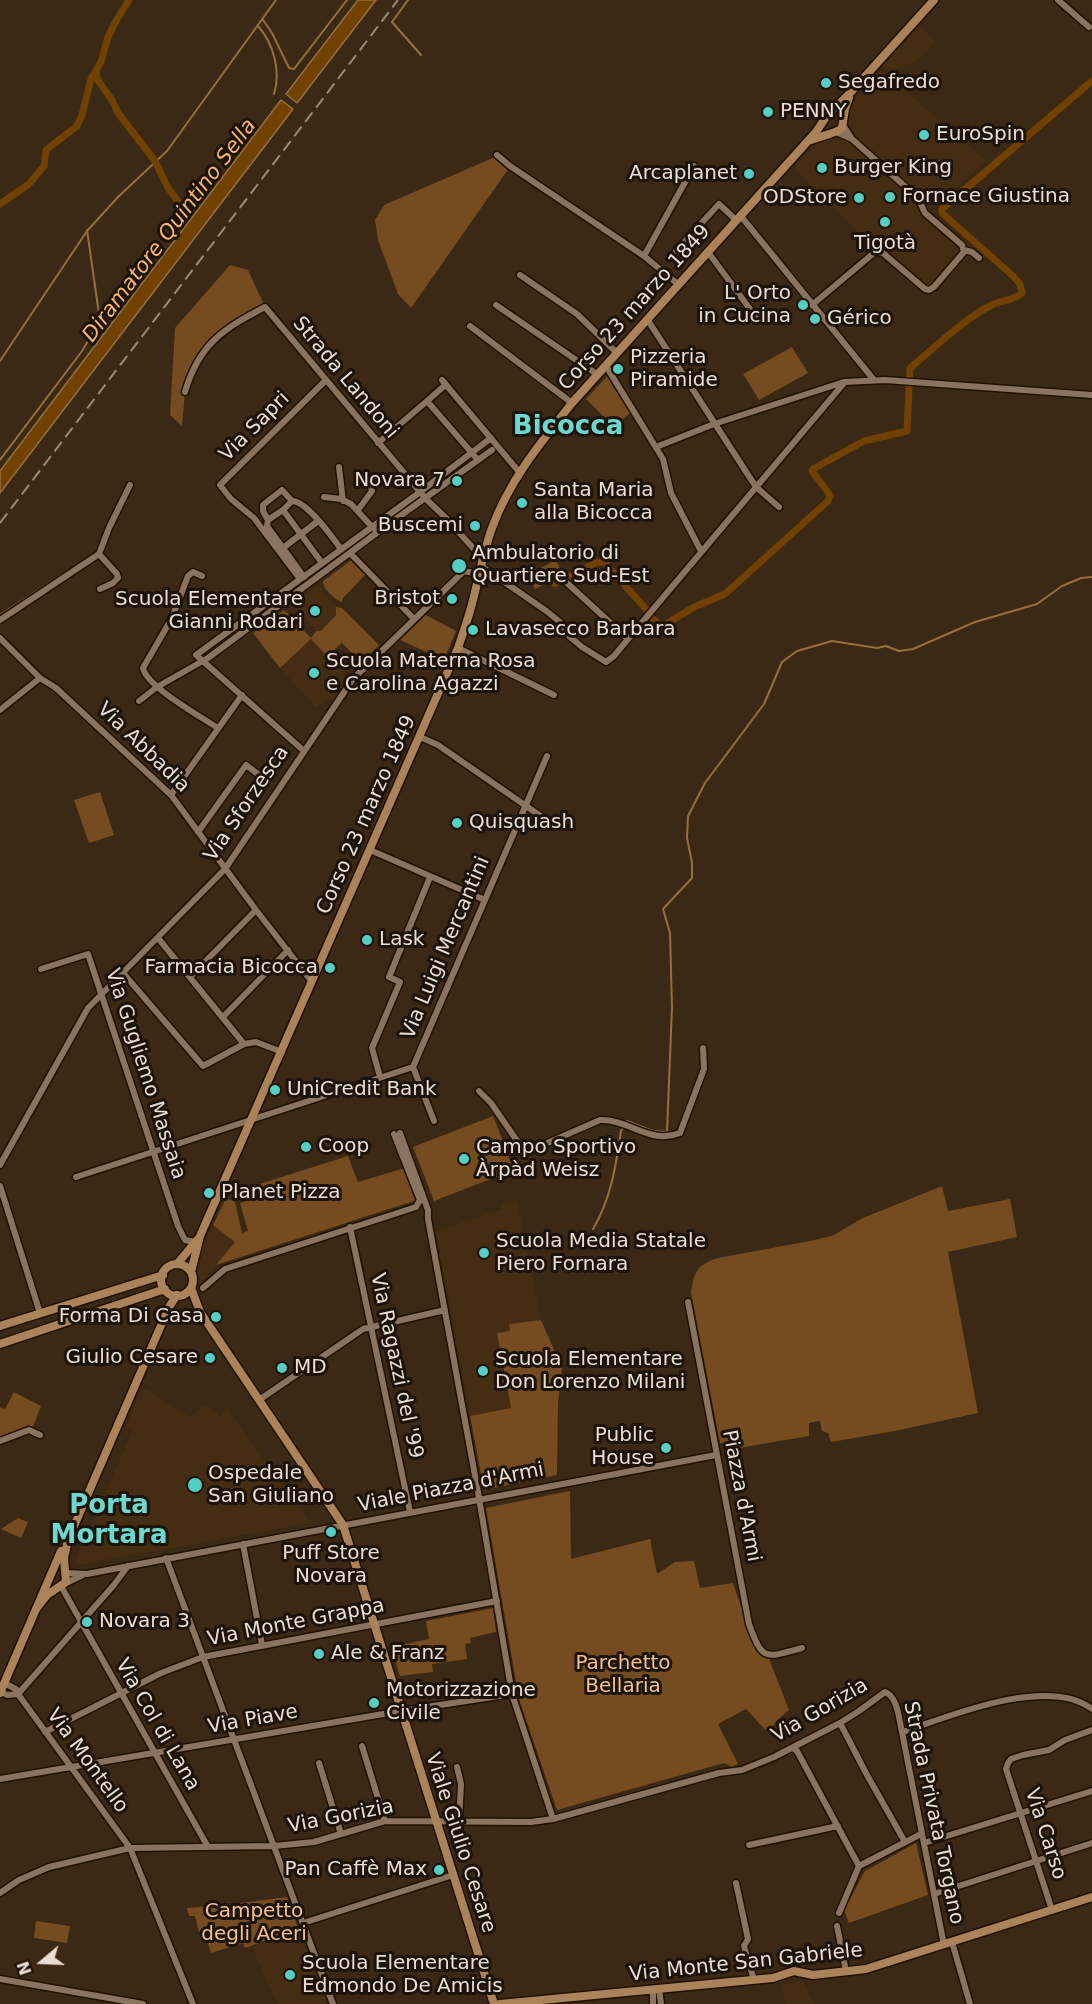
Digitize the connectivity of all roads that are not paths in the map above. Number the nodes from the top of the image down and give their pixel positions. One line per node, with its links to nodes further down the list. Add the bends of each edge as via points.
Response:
1 (932, 0): 4 (main road)
2 (1058, 0): 3 (street)
3 (1089, 27)
4 (851, 92): 5 (main road); 7 (main road)
5 (831, 113): 6 (main road); 7 (main road, via 840,115)
6 (824, 121): 8 (main road, via 826,128); 10 (main road, Corso 23 marzo 1849)
7 (843, 124): 8 (main road); 9 (street)
8 (836, 132): 9 (street); 10 (main road, Corso 23 marzo 1849)
9 (852, 139): 14 (street, via 918,198 925,213)
10 (805, 143): 13 (main road, Corso 23 marzo 1849)
11 (497, 155): 17 (street)
12 (694, 166): 17 (street)
13 (738, 218): 15 (street, via 719,204); 16 (main road, Corso 23 marzo 1849); 21 (street)
14 (964, 250): 18 (street); 21 (street, via 929,290 881,252 875,252)
15 (676, 251)
16 (708, 252): 20 (main road, Corso 23 marzo 1849); 24 (street)
17 (644, 256): 20 (street)
18 (979, 258)
19 (520, 276): 26 (street, via 576,314)
20 (679, 285): 23 (main road, Corso 23 marzo 1849)
21 (812, 305): 30 (street)
22 (496, 306): 28 (street)
23 (647, 319): 26 (main road, Corso 23 marzo 1849); 36 (street)
24 (758, 320)
25 (470, 326): 35 (street)
26 (617, 353): 27 (main road, Corso 23 marzo 1849)
27 (606, 366): 28 (main road, Corso 23 marzo 1849); 39 (street)
28 (598, 375): 35 (main road, Corso 23 marzo 1849)
29 (326, 380): 32 (street, Strada Landoni, via 265,308 222,332 196,363); 38 (street, Strada Landoni); 68 (street, Via Sapri, via 220,485 231,500 254,518)
30 (874, 380): 31 (street); 33 (street)
31 (844, 382): 36 (street); 47 (street)
32 (185, 392)
33 (1092, 395)
34 (427, 401): 37 (street, via 443,384); 38 (street); 41 (street)
35 (572, 403): 44 (main road, Corso 23 marzo 1849)
36 (714, 424): 39 (street); 47 (street)
37 (491, 438): 41 (street); 44 (street)
38 (378, 443): 48 (street, Strada Landoni)
39 (656, 447): 62 (street, via 671,493)
40 (492, 450): 42 (street)
41 (472, 452): 42 (street); 48 (street)
42 (478, 460): 50 (street)
43 (339, 467): 52 (street)
44 (520, 473): 66 (main road, Corso 23 marzo 1849, via 492,526)
45 (370, 483): 55 (street, via 373,488)
46 (130, 484): 64 (street)
47 (756, 487): 53 (street); 62 (street)
48 (420, 492): 50 (street, Strada Landoni); 58 (street)
49 (324, 497): 52 (street)
50 (426, 499): 58 (street); 66 (street, Strada Landoni, via 446,518)
51 (292, 501): 54 (street); 56 (street, via 282,490 278,492 263,505); 57 (street, via 299,502)
52 (343, 501): 55 (street)
53 (779, 507)
54 (283, 510): 56 (street); 59 (street)
55 (358, 510): 58 (street)
56 (268, 520): 60 (street, via 267,526)
57 (318, 520): 59 (street); 61 (street)
58 (375, 530): 61 (street); 63 (street)
59 (301, 534): 60 (street); 65 (street)
60 (283, 548): 68 (street)
61 (341, 549): 65 (street)
62 (701, 551): 74 (street)
63 (350, 553): 71 (street); 76 (street)
64 (99, 554): 70 (street, via 118,578); 72 (street)
65 (322, 563): 68 (street)
66 (480, 566): 71 (street, Via Sforzesca, via 464,571); 74 (street, Strada Landoni, via 545,610 569,636 606,662); 75 (main road, Corso 23 marzo 1849)
67 (202, 576): 78 (street, via 193,572 188,576 172,618 143,668)
68 (302, 578): 76 (street, via 196,655)
69 (566, 582): 74 (street)
70 (100, 589)
71 (414, 619): 85 (street, Via Sforzesca, via 353,679)
72 (0, 620)
73 (0, 638): 77 (street, Via Abbadia)
74 (628, 639)
75 (458, 648): 80 (street); 84 (main road, Corso 23 marzo 1849)
76 (204, 662): 78 (street); 79 (street)
77 (40, 678): 82 (street); 88 (street, Via Abbadia, via 56,688)
78 (157, 687): 81 (street); 83 (street)
79 (242, 695): 83 (street); 85 (street)
80 (554, 695)
81 (139, 701)
82 (0, 710)
83 (218, 728): 88 (street)
84 (420, 737): 89 (street, via 438,745); 92 (main road, Corso 23 marzo 1849)
85 (304, 751): 93 (street, Via Sforzesca)
86 (547, 756): 89 (street, Via Luigi Mercantini)
87 (262, 778): 91 (street, via 246,765)
88 (171, 795): 91 (street, Via Abbadia)
89 (525, 805): 90 (street); 95 (street, Via Luigi Mercantini)
90 (542, 816)
91 (198, 832): 93 (street, Via Abbadia)
92 (370, 850): 94 (street); 102 (main road, Corso 23 marzo 1849)
93 (225, 869): 96 (street, Via Abbadia); 97 (street, Via Sforzesca)
94 (430, 877): 95 (street); 109 (street, via 389,977 400,982 372,1047)
95 (485, 900): 108 (street, Via Luigi Mercantini)
96 (256, 910): 98 (street, Via Abbadia); 101 (street)
97 (158, 938): 100 (street, Via Sforzesca); 101 (street)
98 (288, 950): 102 (street, Via Abbadia); 104 (street)
99 (41, 969): 103 (street, Via Gugliemo Massaia, via 88,954)
100 (123, 973): 103 (street, Via Sforzesca); 105 (street, via 203,1066)
101 (190, 977): 104 (street)
102 (312, 982): 107 (main road, Corso 23 marzo 1849)
103 (102, 995): 113 (street, Via Gugliemo Massaia); 114 (street, Via Sforzesca, via 88,1008)
104 (223, 1017): 105 (street)
105 (244, 1044): 107 (street, via 256,1042)
106 (704, 1048): 110 (street, via 704,1069 680,1133 668,1137 600,1120 529,1151 522,1148)
107 (282, 1052): 111 (main road, Corso 23 marzo 1849)
108 (413, 1067): 109 (street); 112 (street, Via Luigi Mercantini)
109 (380, 1077): 111 (street)
110 (479, 1091)
111 (253, 1118): 113 (street); 120 (main road, Corso 23 marzo 1849)
112 (434, 1121)
113 (154, 1151): 115 (street); 120 (street, Via Gugliemo Massaia, via 185,1240)
114 (0, 1165)
115 (76, 1177)
116 (0, 1186): 130 (street)
117 (416, 1207): 118 (street); 118 (street, via 420,1200 397,1133 428,1210); 119 (street)
118 (428, 1219): 128 (street)
119 (350, 1227): 125 (street, via 225,1269); 132 (street, Via Ragazzi del '99)
120 (198, 1239): 121 (main road, Corso 23 marzo 1849); 122 (main road, Corso 23 marzo 1849)
121 (177, 1264): 122 (main road); 123 (main road)
122 (191, 1272): 124 (main road)
123 (162, 1275): 126 (main road); 130 (main road)
124 (191, 1288): 126 (main road); 129 (main road, Viale Giulio Cesare)
125 (203, 1288)
126 (174, 1293): 129 (main road, Viale Giulio Cesare); 133 (main road); 141 (main road)
127 (688, 1302): 137 (street, Piazza d'Armi)
128 (445, 1310): 132 (street); 138 (street)
129 (200, 1312): 134 (main road, Viale Giulio Cesare)
130 (40, 1313): 131 (main road)
131 (0, 1326)
132 (370, 1326): 134 (street); 139 (street, Via Ragazzi del '99)
133 (0, 1344)
134 (259, 1400): 140 (main road, Viale Giulio Cesare)
135 (40, 1435): 136 (street, via 29,1430)
136 (0, 1441)
137 (716, 1455): 138 (street, Viale Piazza d'Armi); 154 (street, Piazza d'Armi, via 749,1624 759,1648 769,1656)
138 (480, 1499): 139 (street, Viale Piazza d'Armi); 149 (street)
139 (410, 1512): 140 (street, Viale Piazza d'Armi)
140 (343, 1525): 142 (street, Viale Piazza d'Armi); 152 (main road, Viale Giulio Cesare)
141 (68, 1540): 145 (main road); 147 (main road)
142 (243, 1544): 143 (street, Viale Piazza d'Armi); 153 (street)
143 (166, 1558): 144 (street, Viale Piazza d'Armi); 155 (street)
144 (128, 1565): 146 (street, Viale Piazza d'Armi); 151 (street)
145 (64, 1573): 146 (street, Viale Piazza d'Armi); 147 (main road, via 59,1570); 148 (main road, via 66,1580)
146 (87, 1574): 148 (street, Viale Piazza d'Armi)
147 (52, 1575): 148 (main road, via 52,1584); 150 (main road)
148 (62, 1585): 150 (main road, via 46,1595); 151 (street, Via Col di Lana)
149 (496, 1601): 152 (street, Via Monte Grappa); 159 (street)
150 (36, 1609): 156 (main road)
151 (80, 1623): 158 (street); 160 (street, Via Col di Lana)
152 (374, 1625): 153 (street, Via Monte Grappa); 162 (main road, Viale Giulio Cesare)
153 (262, 1645): 155 (street, Via Monte Grappa)
154 (802, 1648)
155 (203, 1657): 160 (street, Via Monte Grappa, via 161,1673); 167 (street)
156 (1, 1690): 158 (street, Via Montello, via 16,1689)
157 (885, 1692): 163 (street, Via Gorizia); 166 (street, Strada Privata Torgano, via 896,1704)
158 (18, 1694): 165 (street, Via Montello)
159 (512, 1694): 162 (street, Via Piave); 177 (street)
160 (121, 1695): 165 (street, Via Monte Grappa); 170 (street, Via Col di Lana)
161 (1092, 1709): 166 (street, via 1061,1698 1006,1699)
162 (401, 1711): 167 (street, Via Piave); 179 (main road, Viale Giulio Cesare)
163 (840, 1723): 169 (street, Via Gorizia); 184 (street)
164 (1092, 1730): 176 (street, Via Carso, via 1049,1750 1011,1759 1006,1769)
165 (45, 1732): 172 (street, Via Montello)
166 (903, 1732): 183 (street, Strada Privata Torgano)
167 (234, 1740): 170 (street, Via Piave); 188 (street)
168 (362, 1746): 178 (street)
169 (793, 1748): 177 (street, Via Gorizia, via 742,1770); 181 (street)
170 (154, 1753): 172 (street, Via Piave); 189 (street, Via Col di Lana)
171 (319, 1763): 182 (street)
172 (71, 1767): 174 (street, Via Piave); 190 (street, Via Montello)
173 (457, 1767): 180 (street, via 461,1784)
174 (0, 1779)
175 (1092, 1791): 176 (street)
176 (1020, 1812): 185 (street); 191 (street, Via Carso)
177 (553, 1819): 180 (street, Via Gorizia)
178 (385, 1821): 179 (street, Via Gorizia); 182 (street, Via Gorizia)
179 (436, 1821): 180 (street, Via Gorizia); 193 (main road, Viale Giulio Cesare)
180 (459, 1821)
181 (837, 1826): 187 (street); 192 (street)
182 (341, 1834): 188 (street, Via Gorizia, via 314,1842)
183 (921, 1834): 184 (street); 185 (street, Strada Privata Torgano)
184 (905, 1842): 192 (street)
185 (924, 1843): 196 (street, Strada Privata Torgano)
186 (1092, 1843): 191 (street)
187 (749, 1845)
188 (274, 1846): 189 (street, Via Gorizia); 200 (street)
189 (208, 1847): 190 (street, Via Gorizia)
190 (130, 1848): 195 (street, Via Gorizia, via 49,1868); 208 (street, Via Montello)
191 (1036, 1861): 196 (street); 198 (street, Via Carso)
192 (859, 1866): 199 (street)
193 (453, 1875): 200 (street); 210 (main road, Viale Giulio Cesare)
194 (736, 1883): 205 (street, via 748,1939 744,1946)
195 (0, 1893)
196 (934, 1894): 202 (street, Strada Privata Torgano)
197 (1092, 1897): 198 (main road, Via Monte San Gabriele)
198 (1052, 1910): 202 (main road, Via Monte San Gabriele)
199 (839, 1912)
200 (303, 1923): 209 (street)
201 (837, 1926): 203 (street)
202 (948, 1944): 203 (main road, Via Monte San Gabriele, via 866,1969); 214 (street, Strada Privata Torgano)
203 (846, 1971): 205 (main road, Via Monte San Gabriele, via 813,1975 794,1971)
204 (0, 1978): 207 (street)
205 (754, 1980): 206 (main road, Via Monte San Gabriele)
206 (656, 1989): 211 (main road, Via Monte San Gabriele); 212 (street); 213 (street)
207 (143, 2004)
208 (193, 2004)
209 (333, 2004)
210 (494, 2004)
211 (500, 2004)
212 (653, 2004)
213 (661, 2004)
214 (970, 2004)

